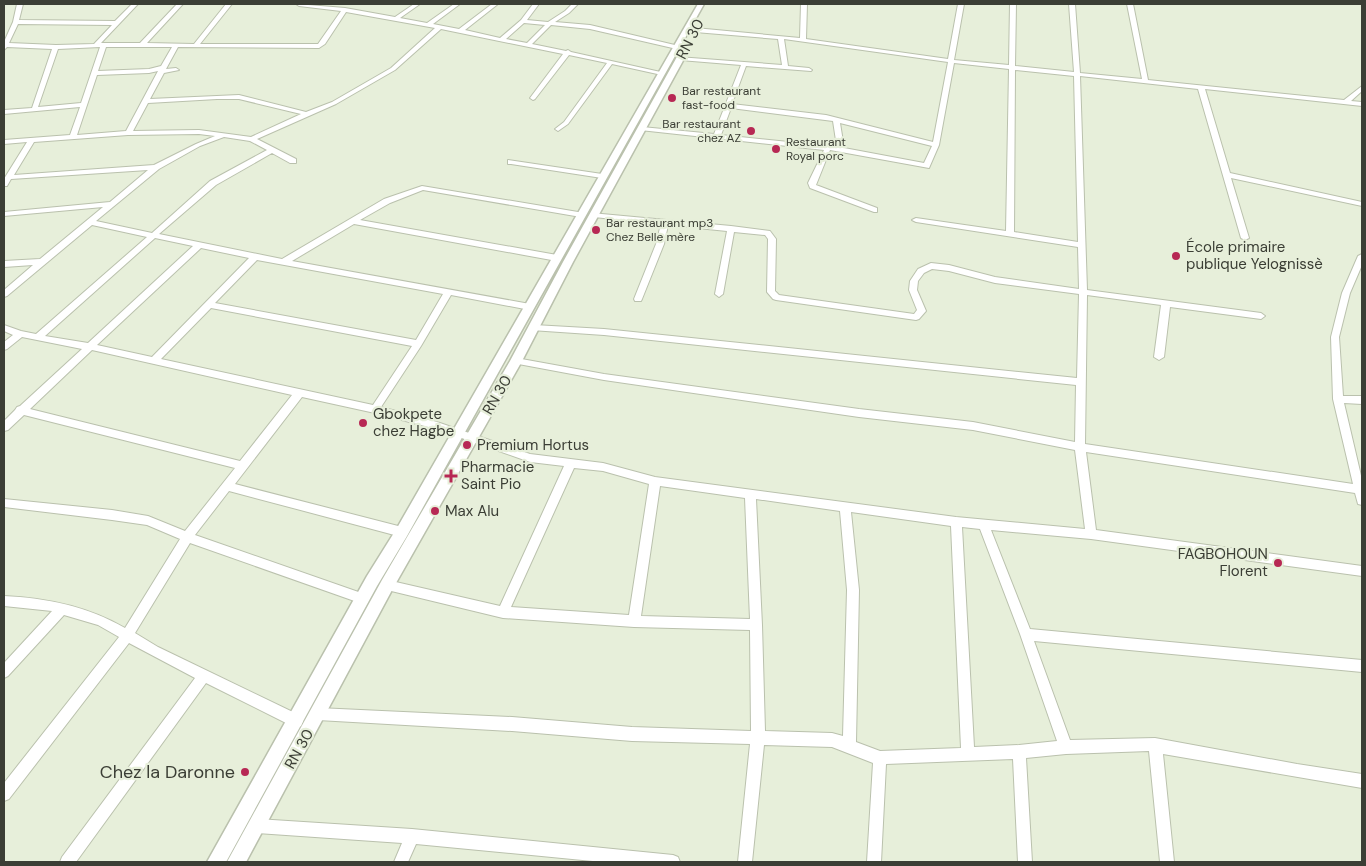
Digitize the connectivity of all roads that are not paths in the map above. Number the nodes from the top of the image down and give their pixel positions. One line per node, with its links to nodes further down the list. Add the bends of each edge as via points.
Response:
1 (20, 4): 21 (street)
2 (135, 4): 23 (street)
3 (180, 4): 37 (street)
4 (229, 4): 34 (street)
5 (299, 4): 18 (street)
6 (417, 4): 19 (street)
7 (457, 4): 24 (street)
8 (495, 4): 27 (street)
9 (536, 4): 20 (street)
10 (576, 4): 22 (street)
11 (700, 4): 40 (main road, RN 30)
12 (708, 4): 26 (main road, RN 30 / RN 30)
13 (804, 4): 30 (street)
14 (961, 4): 41 (street)
15 (1013, 4): 45 (street)
16 (1072, 4): 51 (street)
17 (1130, 4): 52 (street)
18 (345, 10): 19 (street); 34 (street, via 319,46)
19 (396, 20): 24 (street)
20 (523, 21): 22 (street); 29 (street)
21 (16, 22): 23 (street); 36 (street)
22 (551, 22): 35 (street); 40 (street, via 590,27)
23 (117, 23): 31 (street)
24 (428, 25): 25 (street)
25 (439, 28): 27 (street); 63 (street, via 393,69 334,103)
26 (695, 30): 28 (street); 40 (main road, RN 30 / RN 30)
27 (460, 31): 29 (street)
28 (781, 37): 30 (street); 44 (street)
29 (501, 40): 35 (street)
30 (803, 40): 41 (street)
31 (96, 45): 32 (street); 38 (street)
32 (104, 45): 37 (street); 49 (street)
33 (176, 45): 34 (street); 37 (street); 48 (street)
34 (196, 45)
35 (528, 45): 39 (street)
36 (4, 46): 38 (street)
37 (141, 46)
38 (56, 47): 61 (street)
39 (568, 52): 42 (street); 55 (street)
40 (679, 53): 43 (street); 50 (main road, RN 30); 66 (main road, RN 30 / RN 30)
41 (951, 61): 45 (street); 74 (street)
42 (611, 62): 50 (street); 65 (street, via 566,124)
43 (744, 64): 44 (street); 60 (street)
44 (785, 67): 47 (street)
45 (1012, 67): 51 (street); 97 (street)
46 (176, 70): 48 (street)
47 (809, 70)
48 (160, 71): 49 (street); 56 (street)
49 (94, 73): 59 (street)
50 (662, 73): 82 (main road, RN 30)
51 (1077, 74): 52 (street); 100 (street)
52 (1145, 81): 53 (street)
53 (1201, 88): 57 (street); 81 (street)
54 (1362, 88): 57 (street)
55 (533, 98)
56 (145, 101): 63 (street, via 239,97); 67 (street)
57 (1346, 102): 58 (street)
58 (1362, 104)
59 (84, 105): 61 (street); 69 (street)
60 (729, 106): 64 (street); 70 (street)
61 (34, 110): 62 (street)
62 (4, 112)
63 (307, 114): 71 (street)
64 (836, 119): 74 (street); 76 (street)
65 (558, 129)
66 (642, 129): 70 (street); 90 (main road, RN 30 / RN 30)
67 (128, 133): 68 (street, via 190,131); 69 (street)
68 (224, 135): 71 (street); 80 (street)
69 (73, 136): 72 (street)
70 (717, 136): 75 (street)
71 (252, 139): 77 (street)
72 (32, 140): 73 (street); 83 (street)
73 (4, 142)
74 (936, 145): 76 (street, via 926,166)
75 (828, 148): 76 (street); 87 (street, via 813,186)
76 (841, 149)
77 (272, 150): 78 (street); 96 (street, via 213,183)
78 (293, 161)
79 (511, 162): 82 (street)
80 (156, 167): 83 (street); 85 (street)
81 (1227, 175): 86 (street); 98 (street)
82 (602, 176): 89 (main road, RN 30)
83 (10, 177): 84 (street)
84 (4, 184)
85 (113, 204): 88 (street); 92 (street)
86 (1362, 204)
87 (874, 210)
88 (4, 214)
89 (581, 215): 93 (street, via 422,188 388,201); 103 (main road, RN 30)
90 (594, 215): 94 (street); 117 (main road, RN 30 / RN 30)
91 (916, 220): 97 (street)
92 (90, 222): 96 (street); 104 (street)
93 (355, 222): 103 (street); 105 (street)
94 (665, 222): 95 (street); 111 (street, via 660,244)
95 (731, 228): 107 (street, via 766,233 772,239 771,292 776,297 916,317 922,311 913,290 914,281 921,271 931,266 995,280); 110 (street)
96 (154, 235): 99 (street); 119 (street)
97 (1010, 236): 100 (street)
98 (1245, 238)
99 (200, 244): 101 (street); 122 (street)
100 (1081, 245): 107 (street)
101 (254, 256): 105 (street); 113 (street)
102 (1362, 256): 128 (street, via 1346,293 1335,337)
103 (557, 258): 114 (main road, RN 30)
104 (42, 262): 106 (street); 109 (street)
105 (284, 262): 108 (street)
106 (4, 264)
107 (1083, 292): 112 (street); 126 (street)
108 (448, 293): 114 (street); 120 (street)
109 (4, 294)
110 (719, 294)
111 (638, 298)
112 (1166, 304): 115 (street); 123 (street)
113 (210, 305): 120 (street); 124 (street)
114 (530, 307): 133 (main road, RN 30)
115 (1261, 316)
116 (4, 328): 118 (street)
117 (534, 328): 125 (main road, RN 30 / RN 30); 126 (street, via 604,332)
118 (20, 334): 119 (street); 121 (street)
119 (38, 337): 122 (street)
120 (418, 344): 130 (street)
121 (4, 347)
122 (91, 347): 124 (street); 131 (street)
123 (1159, 357)
124 (154, 361): 127 (street)
125 (516, 361): 134 (main road, RN 30 / RN 30); 135 (street, via 604,377 973,426)
126 (1081, 382): 135 (street)
127 (298, 393): 130 (street); 137 (street)
128 (1338, 398): 129 (street); 141 (street)
129 (1362, 400)
130 (375, 409): 133 (street)
131 (20, 410): 132 (street); 137 (street)
132 (4, 427)
133 (458, 434): 134 (street); 146 (main road, RN 30)
134 (471, 438): 136 (street, via 530,458); 150 (main road, RN 30 / RN 30)
135 (1080, 446): 141 (street); 147 (street)
136 (571, 462): 138 (street); 154 (street)
137 (243, 466): 139 (street)
138 (655, 481): 140 (street); 155 (street)
139 (228, 486): 146 (street); 148 (street)
140 (750, 493): 143 (street); 156 (street)
141 (1361, 494)
142 (4, 503): 148 (street, via 134,518)
143 (845, 507): 144 (street); 165 (street, via 853,590)
144 (956, 522): 145 (street); 169 (street)
145 (984, 524): 147 (street); 157 (street)
146 (402, 532): 151 (main road, RN 30)
147 (1091, 534): 149 (street)
148 (187, 537): 151 (street); 158 (street)
149 (1362, 571)
150 (388, 585): 154 (street); 162 (main road, RN 30 / RN 30)
151 (363, 598): 163 (main road, RN 30)
152 (4, 601): 153 (street)
153 (62, 609): 158 (street, via 100,620); 160 (street)
154 (503, 612): 155 (street)
155 (634, 621): 156 (street)
156 (756, 625): 164 (street)
157 (1026, 634): 159 (street); 167 (street)
158 (128, 636): 161 (street); 172 (street)
159 (1362, 666)
160 (4, 672)
161 (204, 676): 163 (street); 175 (street)
162 (318, 714): 164 (street, via 632,734); 173 (main road, RN 30 / RN 30)
163 (296, 721): 176 (main road, RN 30)
164 (758, 736): 165 (street); 180 (street)
165 (849, 744): 170 (street)
166 (1155, 745): 167 (street, via 1138,743); 171 (street); 183 (street)
167 (1066, 748): 168 (street)
168 (1019, 752): 169 (street); 182 (street)
169 (968, 754): 170 (street)
170 (880, 758): 181 (street)
171 (1362, 781)
172 (4, 794)
173 (257, 826): 174 (street); 177 (main road, RN 30 / RN 30)
174 (412, 836): 178 (street); 179 (street)
175 (67, 862)
176 (216, 862)
177 (236, 862)
178 (401, 862)
179 (673, 862)
180 (745, 862)
181 (874, 862)
182 (1025, 862)
183 (1167, 862)

